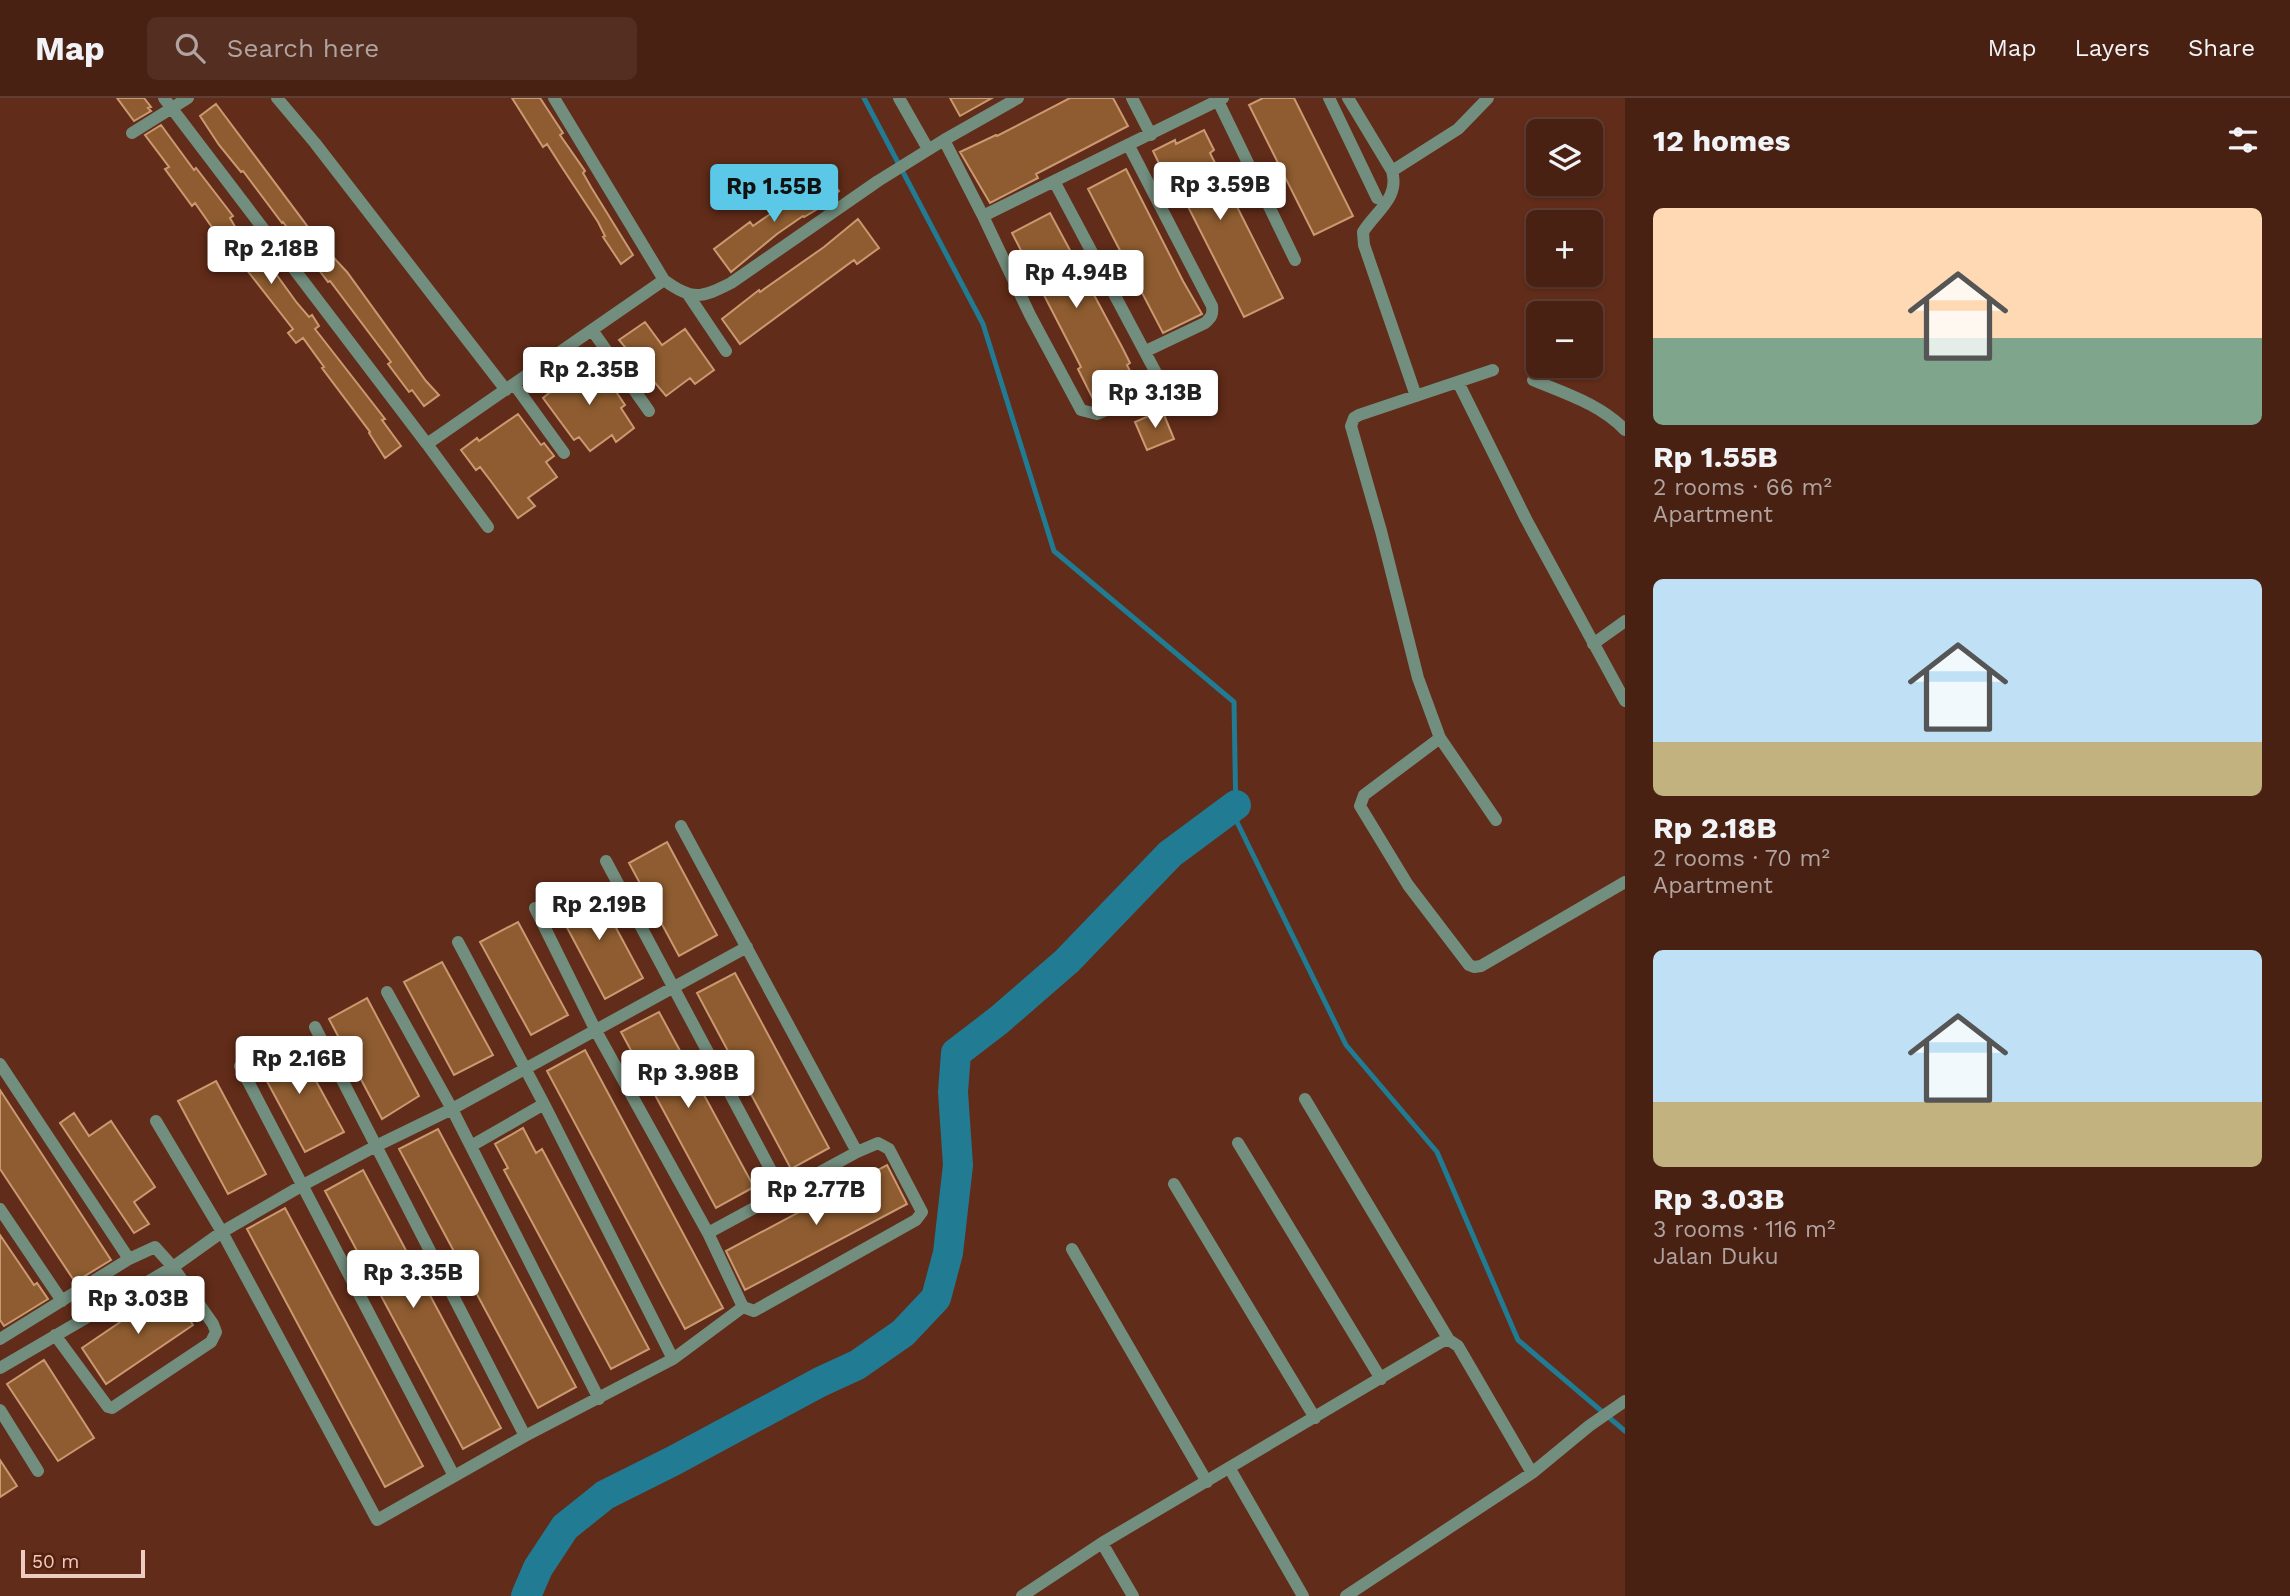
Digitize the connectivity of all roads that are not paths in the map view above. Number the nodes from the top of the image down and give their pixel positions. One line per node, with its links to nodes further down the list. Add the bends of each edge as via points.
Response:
1 (164, 98): 12 (street)
2 (188, 98): 12 (street)
3 (277, 98): 31 (street)
4 (554, 98): 23 (street)
5 (899, 98): 17 (street)
6 (1018, 98): 15 (street)
7 (1132, 98): 14 (street)
8 (1329, 98): 20 (street)
9 (1348, 98): 18 (street)
10 (1488, 98): 18 (street, via 1458,129)
11 (1221, 99): 14 (street); 22 (street)
12 (173, 109): 13 (street); 35 (street)
13 (132, 133)
14 (1151, 135): 16 (street)
15 (944, 140): 17 (street); 21 (street)
16 (1129, 146): 19 (street); 27 (street, via 1213,312 1205,323)
17 (928, 149): 24 (street, via 731,284 708,296)
18 (1392, 170): 32 (street, via 1394,192 1363,232 1364,245)
19 (1054, 181): 21 (street); 27 (street)
20 (1377, 198)
21 (983, 216): 27 (street, via 1081,410 1097,414 1163,386)
22 (1295, 260)
23 (664, 280): 24 (street); 25 (street)
24 (689, 296): 26 (street)
25 (592, 330): 31 (street); 33 (street)
26 (726, 351)
27 (1146, 351)
28 (1493, 370): 30 (street)
29 (1533, 380): 34 (street, via 1590,404)
30 (1458, 382): 32 (street); 39 (street)
31 (510, 387): 35 (street); 36 (street)
32 (1416, 396): 41 (street, via 1359,415 1351,426 1418,678)
33 (649, 411)
34 (1625, 430)
35 (428, 444): 37 (street)
36 (565, 453)
37 (488, 527)
38 (1625, 621): 39 (street)
39 (1593, 643): 40 (street)
40 (1625, 701)
41 (1440, 738): 42 (street); 45 (street, via 1364,795 1360,806 1408,885 1469,965 1481,966)
42 (1496, 820)
43 (681, 826): 48 (street)
44 (606, 861): 49 (street)
45 (1625, 882)
46 (535, 908): 52 (street)
47 (458, 942): 55 (street)
48 (747, 947): 49 (street); 63 (street)
49 (674, 989): 52 (street); 66 (street)
50 (387, 992): 58 (street)
51 (315, 1027): 61 (street)
52 (596, 1031): 55 (street); 69 (street)
53 (0, 1064): 71 (street)
54 (240, 1066): 65 (street)
55 (525, 1068): 57 (street); 58 (street)
56 (1305, 1099): 77 (street)
57 (544, 1104): 62 (street); 78 (street)
58 (452, 1109): 61 (street); 62 (street)
59 (156, 1121): 68 (street)
60 (1238, 1143): 80 (street)
61 (376, 1146): 65 (street); 85 (street)
62 (471, 1146): 81 (street)
63 (857, 1152): 66 (street); 74 (street, via 878,1143 889,1149 920,1216 754,1311)
64 (1174, 1184): 84 (street)
65 (303, 1185): 68 (street); 89 (street)
66 (783, 1193): 69 (street)
67 (0, 1209): 73 (street)
68 (222, 1232): 72 (street); 89 (street, via 377,1520)
69 (708, 1233): 74 (street)
70 (1072, 1249): 90 (street)
71 (129, 1259): 72 (street, via 155,1247); 73 (street)
72 (173, 1267): 75 (street); 75 (street, via 213,1324 215,1337 112,1408)
73 (62, 1301): 76 (street)
74 (743, 1307): 78 (street)
75 (55, 1335): 79 (street)
76 (0, 1339)
77 (1449, 1340): 80 (street); 88 (street, via 1458,1346)
78 (673, 1359): 81 (street)
79 (0, 1368)
80 (1381, 1379): 84 (street)
81 (599, 1399): 85 (street)
82 (1625, 1401): 88 (street)
83 (0, 1410): 87 (street)
84 (1315, 1418): 86 (street)
85 (525, 1436): 89 (street)
86 (1230, 1469): 90 (street); 94 (street)
87 (38, 1471)
88 (1532, 1473): 95 (street)
89 (454, 1476)
90 (1207, 1482): 91 (street)
91 (1102, 1543): 92 (street); 93 (street)
92 (1022, 1596)
93 (1133, 1596)
94 (1303, 1596)
95 (1346, 1596)

